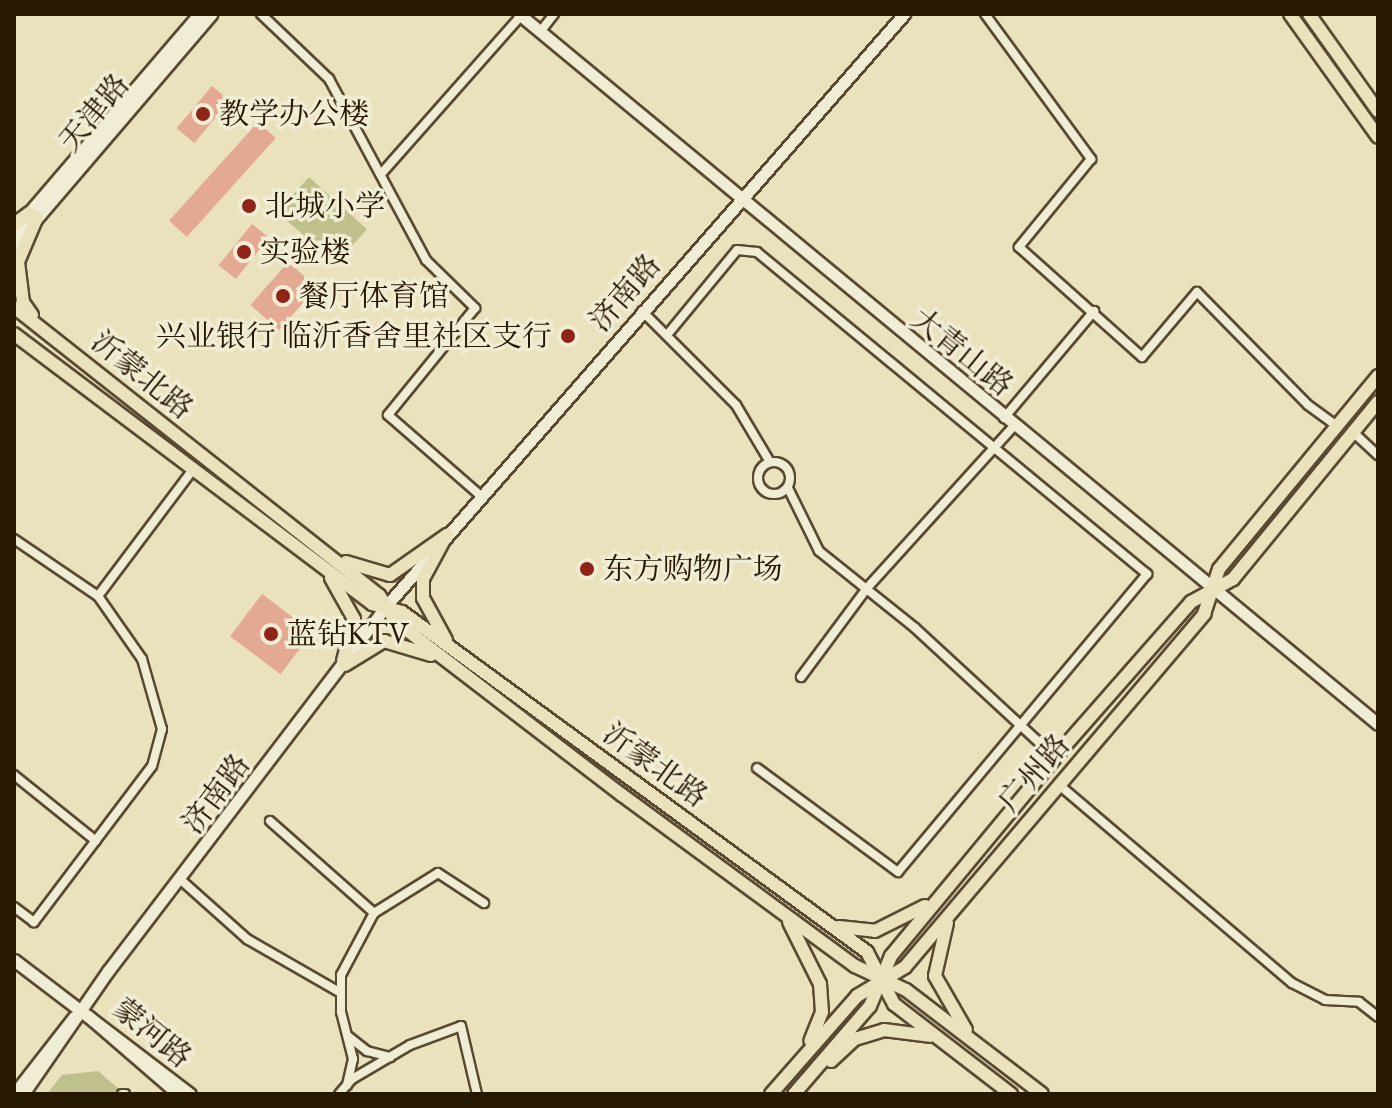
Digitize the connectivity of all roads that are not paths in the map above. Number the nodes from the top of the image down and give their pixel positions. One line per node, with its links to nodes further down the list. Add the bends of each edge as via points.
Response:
1 (199, 14): 15 (street, 天津路)
2 (211, 14): 15 (street, 天津路)
3 (261, 14): 13 (street, via 329,79)
4 (554, 14): 10 (street)
5 (904, 14): 14 (street, 济南路)
6 (985, 14): 21 (street, via 1091,159 1019,247)
7 (1290, 14): 12 (main road)
8 (1309, 14): 11 (main road)
9 (520, 15): 10 (street, 大青山路); 13 (street)
10 (540, 32): 14 (street, 大青山路)
11 (1378, 111)
12 (1378, 137)
13 (381, 174): 35 (street, via 426,260 475,308 388,415)
14 (738, 199): 20 (street, 济南路); 27 (street, 大青山路)
15 (33, 215): 16 (main road); 17 (street, 天津路); 18 (street, 天津路); 22 (main road, via 18,280)
16 (14, 224)
17 (14, 230)
18 (14, 245)
19 (14, 307): 22 (main road, 沂蒙北路)
20 (641, 311): 23 (street); 35 (street, 济南路)
21 (1094, 311): 27 (street); 28 (street, via 1142,357 1197,292 1308,405)
22 (38, 324): 38 (main road, 沂蒙北路)
23 (667, 335): 30 (street, via 737,250 757,252); 32 (street, via 736,405)
24 (14, 336): 33 (main road, 沂蒙北路)
25 (1378, 376): 28 (main road, 广州路)
26 (1378, 402): 29 (main road, 广州路)
27 (1009, 422): 30 (street); 40 (street, 大青山路)
28 (1336, 425): 40 (main road, 广州路, via 1219,569)
29 (1353, 432): 31 (street); 40 (main road, 广州路, via 1233,579)
30 (993, 447): 39 (street); 47 (street, via 1147,574)
31 (1378, 455)
32 (770, 462): 34 (street, via 787,467); 34 (street, via 758,474 760,486 774,495)
33 (192, 471): 38 (main road, 沂蒙北路); 41 (street)
34 (788, 488): 39 (street, via 819,551)
35 (481, 496): 36 (street, 济南路)
36 (447, 535): 38 (main road, via 390,575 371,574); 42 (street, 济南路); 43 (main road, via 423,579 423,598)
37 (14, 539): 41 (street)
38 (320, 556): 42 (main road, 沂蒙北路); 44 (main road, via 354,619)
39 (867, 588): 45 (street); 47 (street)
40 (1212, 590): 46 (street, 大青山路); 48 (main road, 广州路, via 1191,602); 51 (main road, 广州路, via 1204,614)
41 (98, 596): 53 (street, via 142,659 162,729 152,766)
42 (386, 606): 43 (main road, 沂蒙北路, via 395,621); 44 (street, 济南路)
43 (455, 659): 44 (main road, via 384,641); 60 (main road, 沂蒙北路); 61 (main road, 沂蒙北路)
44 (344, 663): 55 (street, 济南路); 66 (street, 济南路)
45 (801, 677)
46 (1378, 724)
47 (1021, 729): 48 (street); 49 (street, via 898,872)
48 (1055, 757): 54 (main road, 广州路)
49 (757, 768)
50 (14, 775): 53 (street)
51 (1058, 784): 56 (main road, 广州路); 67 (street, via 1292,983 1325,1000 1359,1002)
52 (270, 821): 59 (street)
53 (96, 841): 58 (street, via 34,922)
54 (954, 879): 61 (main road, via 899,924 875,931); 64 (main road, 广州路, via 891,956)
55 (181, 880): 65 (street, via 247,939); 66 (street, 济南路)
56 (969, 889): 64 (main road, 广州路, via 905,967); 70 (main road, via 943,929 935,976 944,1000)
57 (484, 903): 59 (street, via 438,873)
58 (14, 907)
59 (374, 913): 65 (street, via 341,975)
60 (783, 913): 64 (main road, 沂蒙北路); 72 (main road, via 820,984 822,1012)
61 (829, 924): 64 (main road, 沂蒙北路, via 867,952)
62 (14, 951): 66 (street, 蒙河路)
63 (14, 960): 66 (street, 蒙河路)
64 (882, 979): 69 (main road, 沂蒙北路, via 894,1004); 70 (main road, 沂蒙北路, via 906,990); 72 (main road, 广州路, via 857,996); 73 (main road, 广州路, via 870,1006)
65 (341, 993): 68 (street)
66 (83, 1009): 75 (street, 济南路); 76 (street, 济南路); 77 (street, 蒙河路, via 98,1031); 78 (street, 蒙河路)
67 (1378, 1017)
68 (349, 1036): 71 (street, via 367,1051); 74 (street, via 353,1059)
69 (935, 1038): 73 (main road, via 909,1031 870,1035); 83 (main road, 沂蒙北路)
70 (981, 1048): 84 (main road, 沂蒙北路)
71 (390, 1057): 74 (street); 80 (street, via 461,1026)
72 (794, 1067): 81 (main road, 广州路)
73 (806, 1080): 82 (main road, 广州路)
74 (347, 1085): 79 (street)
75 (14, 1094)
76 (23, 1094)
77 (178, 1094)
78 (190, 1094)
79 (339, 1094)
80 (477, 1094)
81 (771, 1094)
82 (794, 1094)
83 (1011, 1094)
84 (1042, 1094)

